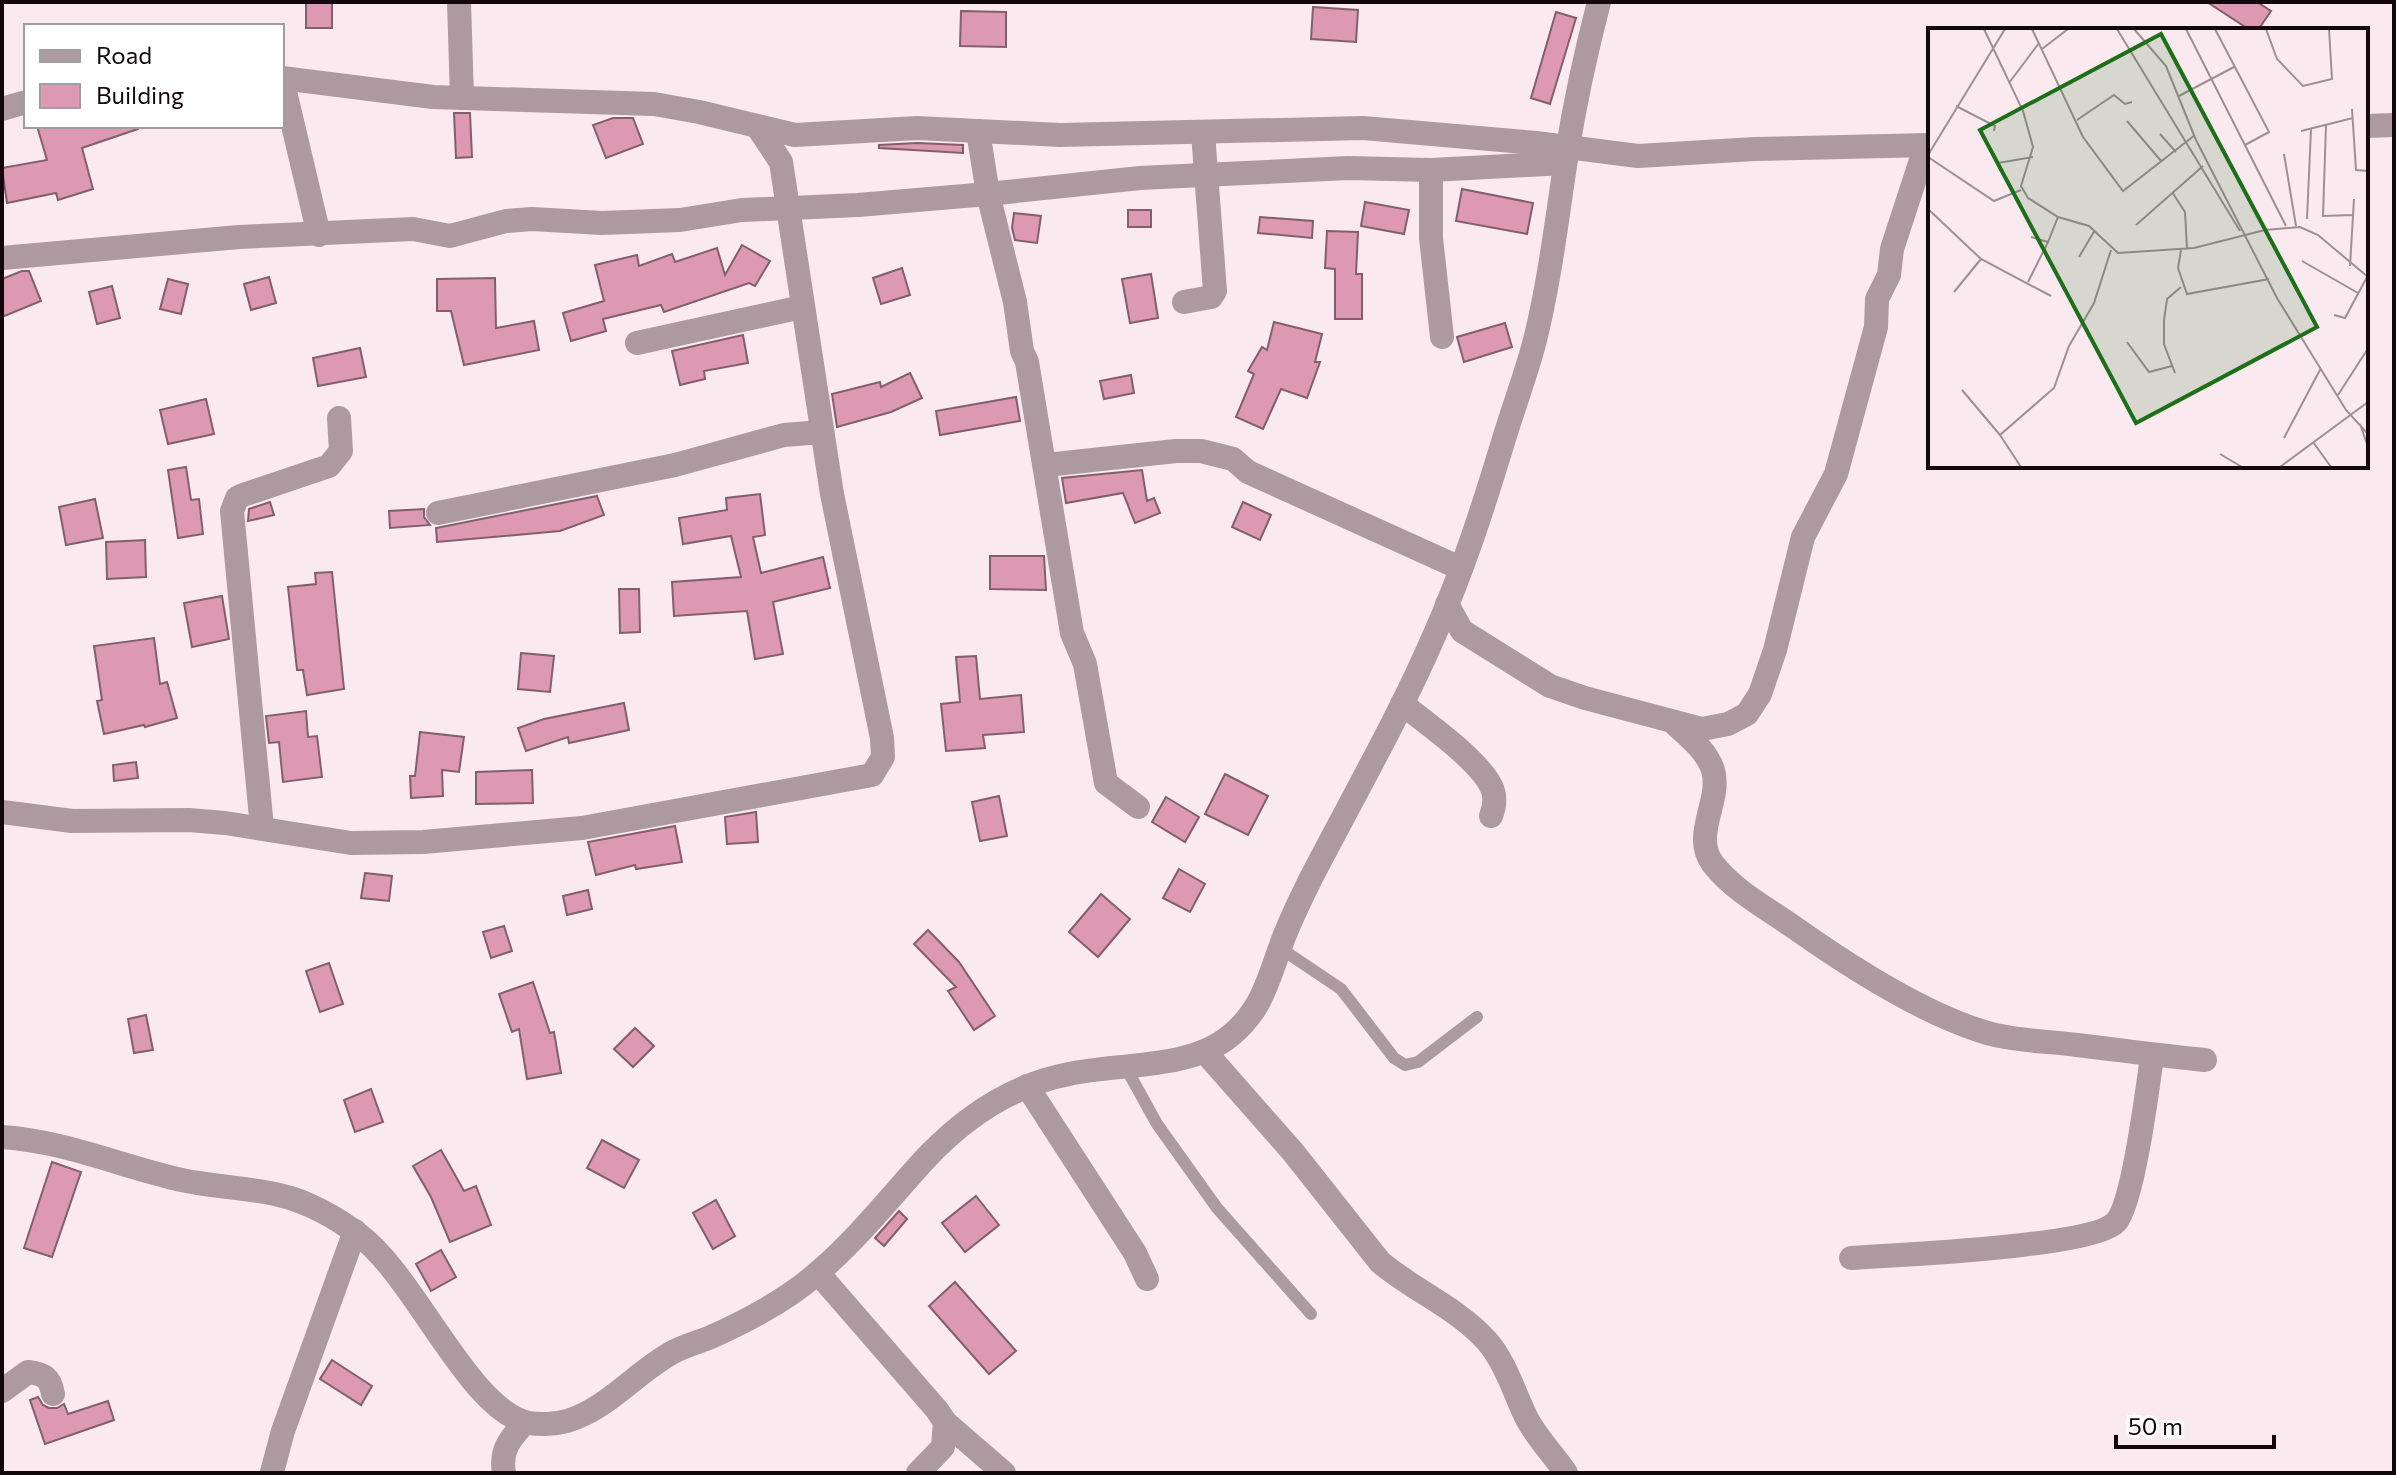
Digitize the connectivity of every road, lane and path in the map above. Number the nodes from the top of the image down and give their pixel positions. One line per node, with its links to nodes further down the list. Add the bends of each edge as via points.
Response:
1 (459, 2): 5 (street)
2 (1599, 2): 16 (street)
3 (284, 79): 5 (street)
4 (284, 87): 23 (street)
5 (462, 98): 10 (street, via 654,104)
6 (24, 103): 7 (street)
7 (2, 109)
8 (2394, 125): 9 (street)
9 (2368, 126)
10 (759, 129): 13 (street); 17 (street)
11 (978, 131): 12 (street); 13 (street); 21 (street)
12 (1203, 133): 16 (street, via 1363,128 1429,132); 19 (street)
13 (795, 135): 17 (street)
14 (1928, 145): 15 (street); 20 (street)
15 (1890, 146): 16 (street); 20 (street)
16 (1566, 155): 18 (street); 33 (street, via 1534,345)
17 (781, 162): 22 (street)
18 (1431, 170): 19 (street); 27 (street, via 1431,252)
19 (1206, 174): 21 (street); 25 (street, via 1215,291 1211,297)
20 (1915, 175): 38 (street, via 1889,275 1877,299 1876,327 1836,474 1803,537 1760,694 1747,714 1728,724 1702,729)
21 (988, 194): 22 (street); 31 (street)
22 (787, 206): 23 (street, via 653,222 506,221 450,236 413,229); 26 (street)
23 (319, 235): 24 (street)
24 (2, 258)
25 (1184, 302)
26 (802, 307): 28 (street); 30 (street)
27 (1442, 337)
28 (637, 343)
29 (339, 418): 42 (street, via 341,451 329,466 243,495 232,511)
30 (822, 432): 32 (street, via 784,435 675,465); 42 (street, via 882,738 883,757 872,775 582,828 423,842 351,843)
31 (1046, 465): 33 (street, via 1176,451 1218,453 1248,472); 39 (street, via 1072,633 1085,664 1106,783)
32 (438, 513)
33 (1460, 568): 34 (street)
34 (1447, 604): 35 (street); 36 (street)
35 (1462, 631): 36 (street); 38 (street, via 1550,686)
36 (1433, 639): 37 (street)
37 (1402, 704): 41 (street, via 1487,780 1495,804); 43 (street)
38 (1675, 724): 46 (street, via 1713,769 1715,791 1705,845 1711,863 1819,945 1903,994 1984,1032)
39 (1138, 807)
40 (2, 812): 42 (street, via 72,821 189,820)
41 (1491, 816)
42 (262, 828)
43 (1280, 948): 44 (lane, via 1341,989 1405,1065 1418,1062); 45 (street, via 1267,989 1250,1016)
44 (1477, 1017)
45 (1205, 1052): 48 (street); 64 (street, via 1380,1262 1488,1341 1535,1433)
46 (2152, 1056): 47 (street); 52 (street, via 2138,1147 2116,1222 2048,1243)
47 (2205, 1060)
48 (1126, 1068): 49 (street, via 1070,1073); 55 (lane, via 1157,1124 1217,1208)
49 (1027, 1086): 53 (street, via 983,1107 956,1129); 54 (street)
50 (2, 1137): 51 (street, via 62,1146 186,1181 288,1197)
51 (355, 1231): 59 (street, via 380,1252 496,1408); 60 (street)
52 (1851, 1258)
53 (818, 1273): 58 (street); 59 (street, via 756,1314 677,1350 569,1421)
54 (1147, 1279)
55 (1311, 1314)
56 (2, 1391): 57 (street, via 28,1372 43,1374)
57 (53, 1394)
58 (945, 1422): 62 (street, via 943,1447); 63 (street)
59 (524, 1423): 61 (street, via 506,1444)
60 (272, 1472)
61 (504, 1473)
62 (918, 1473)
63 (1004, 1473)
64 (1566, 1473)

